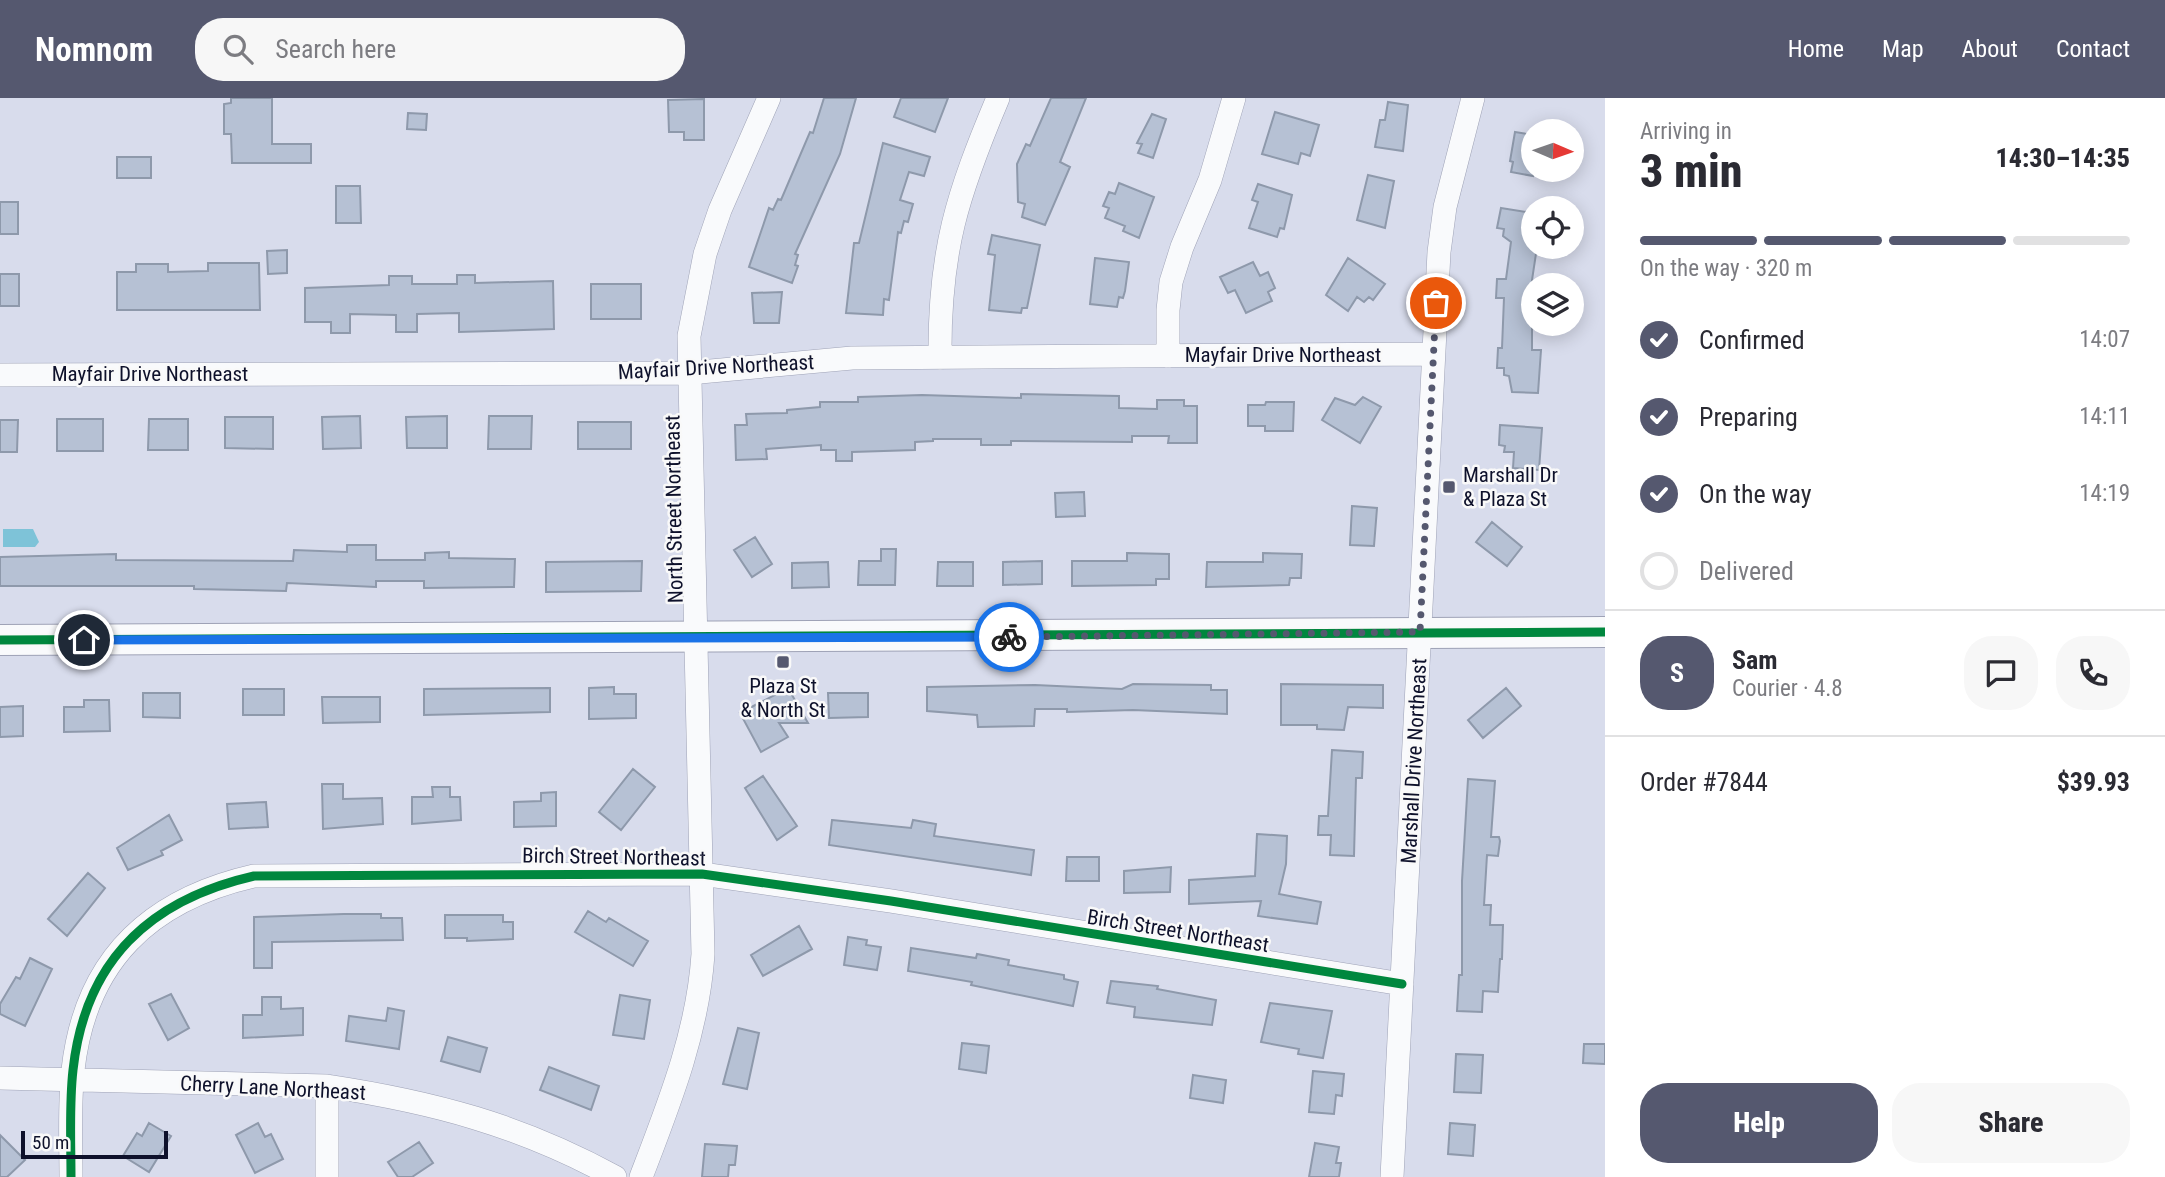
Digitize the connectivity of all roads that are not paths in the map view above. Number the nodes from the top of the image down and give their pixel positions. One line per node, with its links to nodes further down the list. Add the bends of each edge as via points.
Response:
1 (769, 98): 8 (street, North Street Northeast, via 705,254 692,312)
2 (998, 98): 7 (street, via 952,218 943,263)
3 (1234, 98): 6 (street, via 1210,180 1171,282)
4 (1474, 98): 5 (street, Marshall Drive Northeast, via 1445,207)
5 (1433, 354): 6 (street, Mayfair Drive Northeast); 10 (street, Marshall Drive Northeast)
6 (1168, 355): 7 (street, Mayfair Drive Northeast)
7 (940, 358): 8 (street, Mayfair Drive Northeast, via 852,358)
8 (690, 373): 9 (street, Mayfair Drive Northeast); 12 (street, North Street Northeast)
9 (0, 375)
10 (1420, 632): 11 (main road); 12 (main road); 15 (street, Marshall Drive Northeast)
11 (1605, 632)
12 (694, 637): 13 (main road); 14 (street, North Street Northeast)
13 (0, 640)
14 (702, 874): 15 (street, Birch Street Northeast); 17 (street, Birch Street Northeast, via 254,876 219,884 161,911 132,934 88,1002); 22 (street, North Street Northeast, via 699,999 672,1095)
15 (1402, 984): 23 (street, Marshall Drive Northeast)
16 (0, 1078): 17 (street, Cherry Lane Northeast)
17 (72, 1080): 18 (street, Cherry Lane Northeast); 19 (street, Birch Street Northeast)
18 (327, 1086): 20 (street); 21 (street, Cherry Lane Northeast, via 419,1101 472,1116 574,1155)
19 (71, 1177)
20 (327, 1177)
21 (615, 1177)
22 (641, 1177)
23 (1392, 1177)

